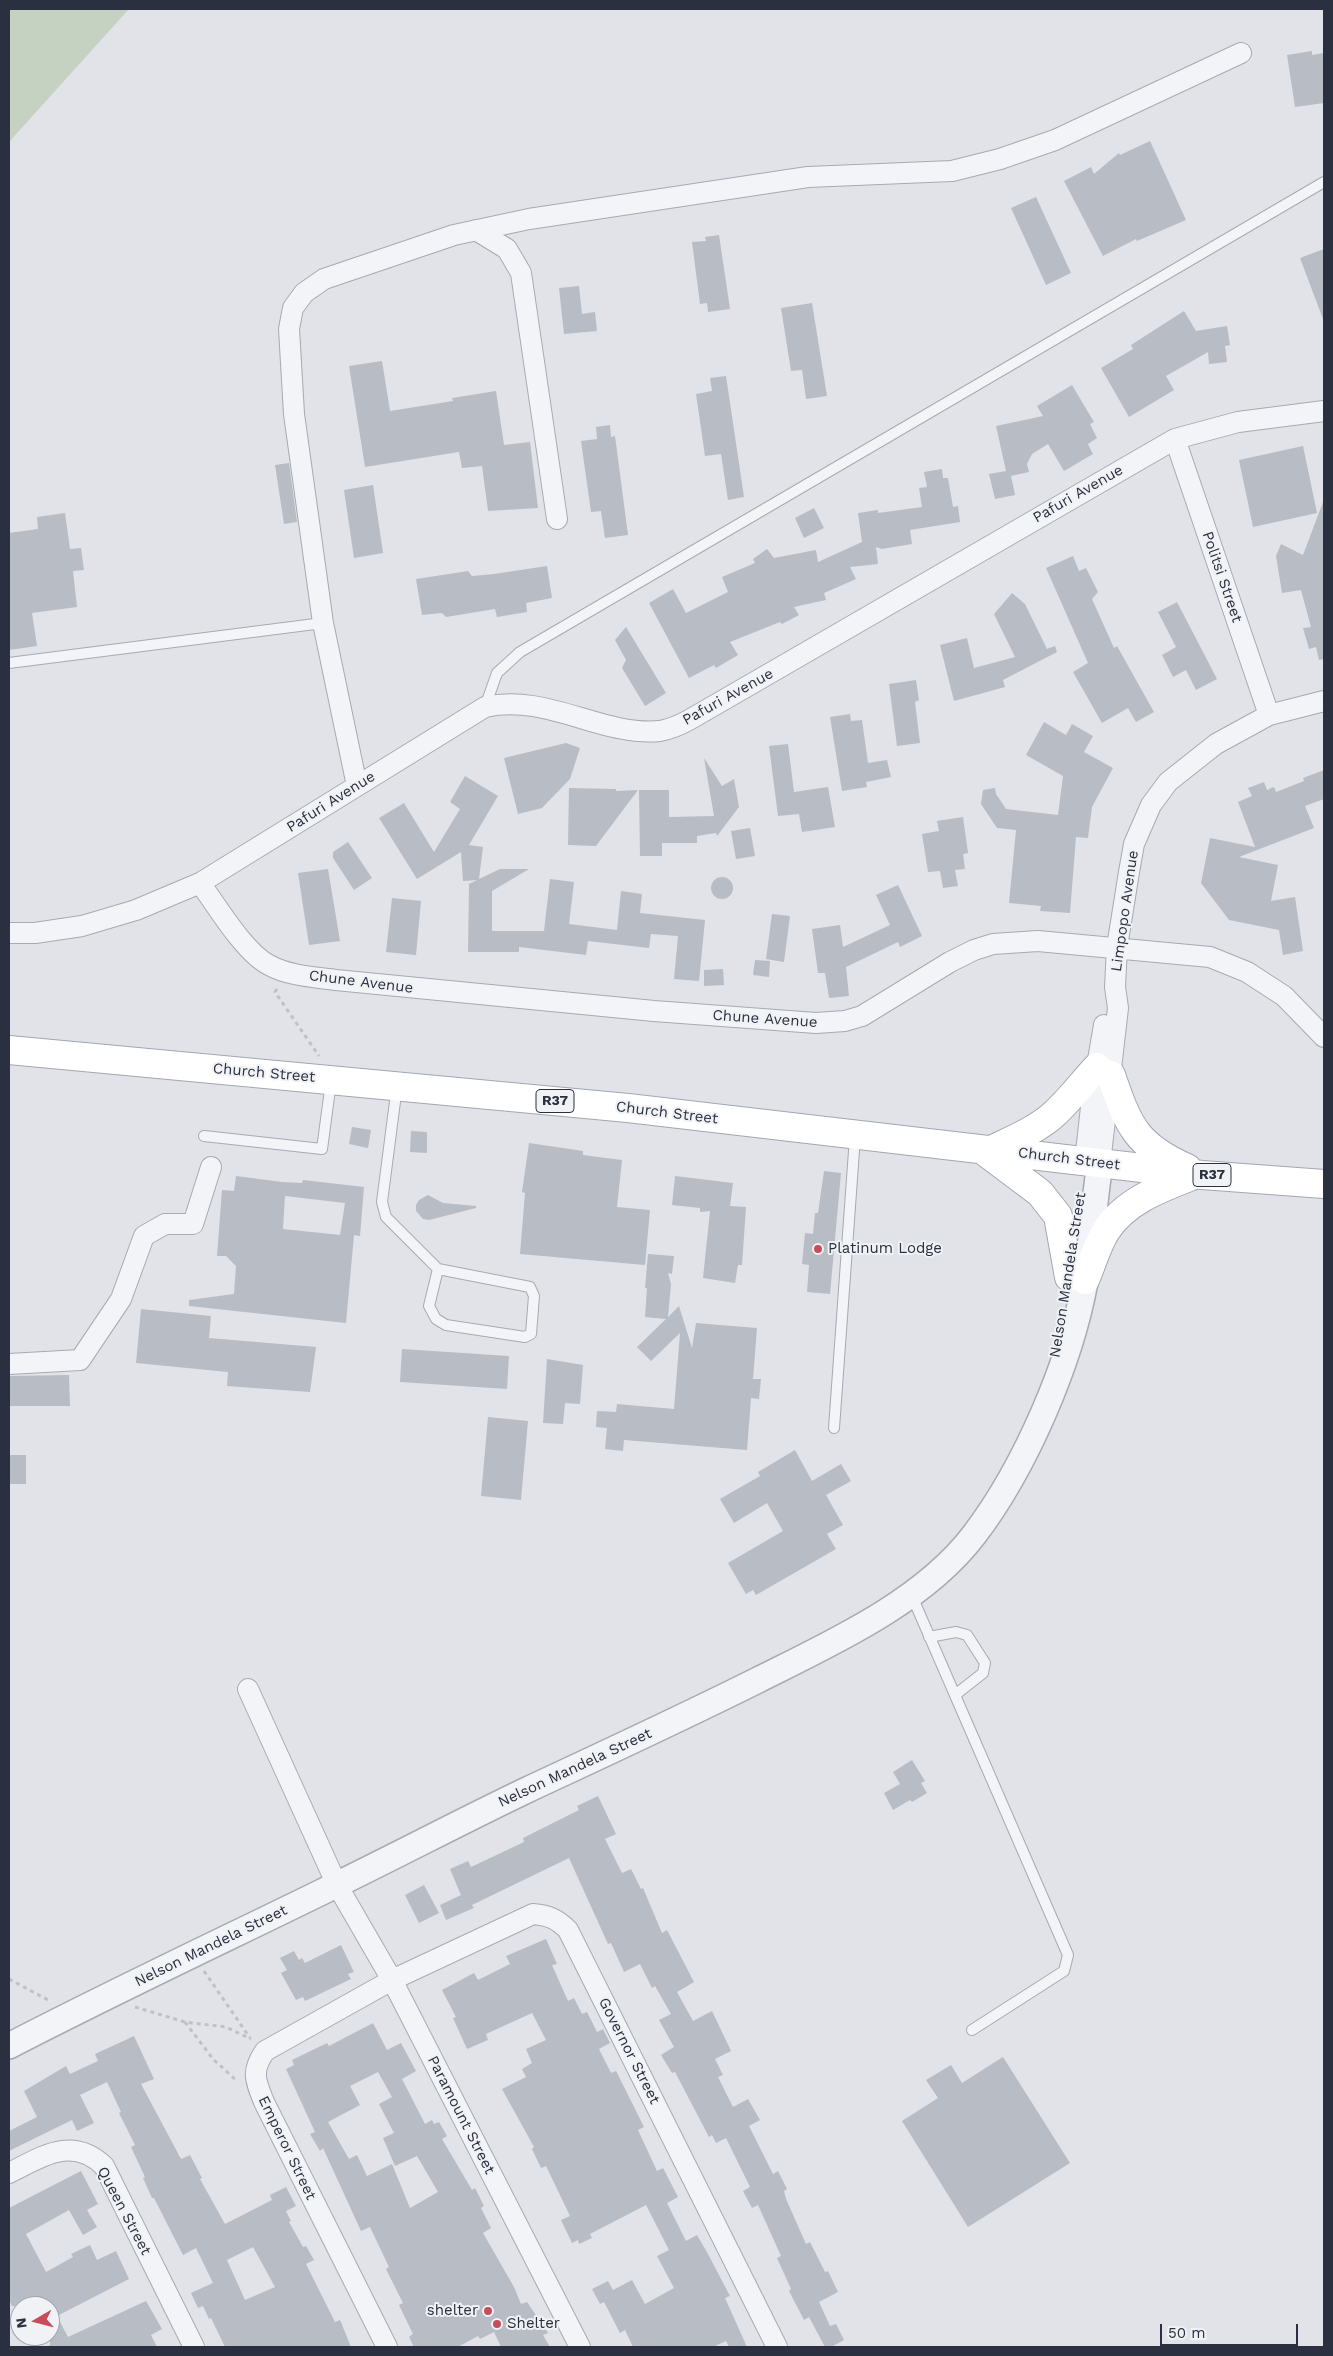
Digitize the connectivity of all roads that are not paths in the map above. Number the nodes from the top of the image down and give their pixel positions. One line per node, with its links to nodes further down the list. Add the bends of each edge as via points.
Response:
1 (1241, 53): 3 (street, via 1055,140 952,171 808,177 529,219)
2 (1324, 182): 10 (lane, via 520,652 497,672)
3 (476, 230): 6 (street, via 507,249 521,273); 7 (street, via 324,279 304,293 293,308 288,329 294,414)
4 (1324, 412): 5 (street, Pafuri Avenue, via 1238,422)
5 (1175, 439): 10 (street, Pafuri Avenue, via 673,728 638,731 530,706 497,704); 11 (street, Politsi Street)
6 (557, 519)
7 (323, 623): 8 (lane); 12 (street)
8 (9, 663)
9 (1324, 701): 11 (street, Limpopo Avenue)
10 (485, 708): 12 (street, Pafuri Avenue)
11 (1269, 715): 15 (street, Limpopo Avenue, via 1216,744 1168,782 1151,805 1134,844)
12 (357, 786): 13 (street, Pafuri Avenue)
13 (200, 883): 14 (street, Pafuri Avenue, via 136,910 82,926); 15 (street, Chune Avenue, via 251,952 268,965 290,973 644,1010 816,1023 862,1016 950,962 993,944 1038,941)
14 (9, 933)
15 (1117, 947): 16 (street, Chune Avenue, via 1210,957 1247,972 1284,996); 19 (street, Limpopo Avenue, via 1115,988 1118,1008)
16 (1324, 1037)
17 (9, 1050): 18 (main road, Church Street / R37)
18 (326, 1068): 20 (main road, Church Street / R37); 21 (lane, via 322,1149)
19 (1104, 1071): 23 (main road, via 1051,1116); 24 (street, Limpopo Avenue); 26 (main road, via 1128,1121 1146,1143 1162,1157)
20 (398, 1085): 22 (main road, Church Street / R37, via 628,1108); 28 (lane, via 383,1209 393,1225)
21 (204, 1136)
22 (855, 1136): 23 (main road, Church Street / R37); 31 (lane)
23 (987, 1150): 24 (main road, Church Street / R37); 29 (main road, via 1032,1186 1058,1216)
24 (1093, 1162): 26 (main road, Church Street / R37); 29 (street, Nelson Mandela Street)
25 (211, 1167): 30 (street, via 194,1224 165,1224 144,1236 122,1299 80,1360)
26 (1200, 1174): 27 (main road, Church Street / R37); 29 (main road, via 1158,1189 1118,1215)
27 (1324, 1184)
28 (438, 1269): 28 (lane, via 530,1287 534,1296 531,1334 524,1337 446,1326 436,1319 429,1306)
29 (1077, 1278): 32 (street, Nelson Mandela Street, via 1073,1333 1052,1390 1006,1486 975,1534 948,1565)
30 (9, 1364)
31 (834, 1428)
32 (910, 1593): 33 (lane); 36 (street, Nelson Mandela Street, via 844,1638 450,1827)
33 (929, 1637): 35 (lane); 35 (lane, via 956,1632 967,1634 986,1663 982,1673)
34 (248, 1689): 36 (street, Paramount Street)
35 (955, 1695): 38 (lane, via 1068,1955 1064,1971)
36 (337, 1885): 37 (street, Paramount Street); 39 (street, Nelson Mandela Street)
37 (392, 1980): 42 (street, Emperor Street, via 258,2045 255,2065 256,2083 264,2102); 43 (street, Paramount Street); 44 (street, Governor Street, via 533,1914 558,1920 568,1930)
38 (972, 2030)
39 (9, 2046)
40 (9, 2173): 41 (street, Queen Street, via 51,2153 82,2151 104,2166)
41 (194, 2347)
42 (386, 2347)
43 (580, 2347)
44 (777, 2347)

